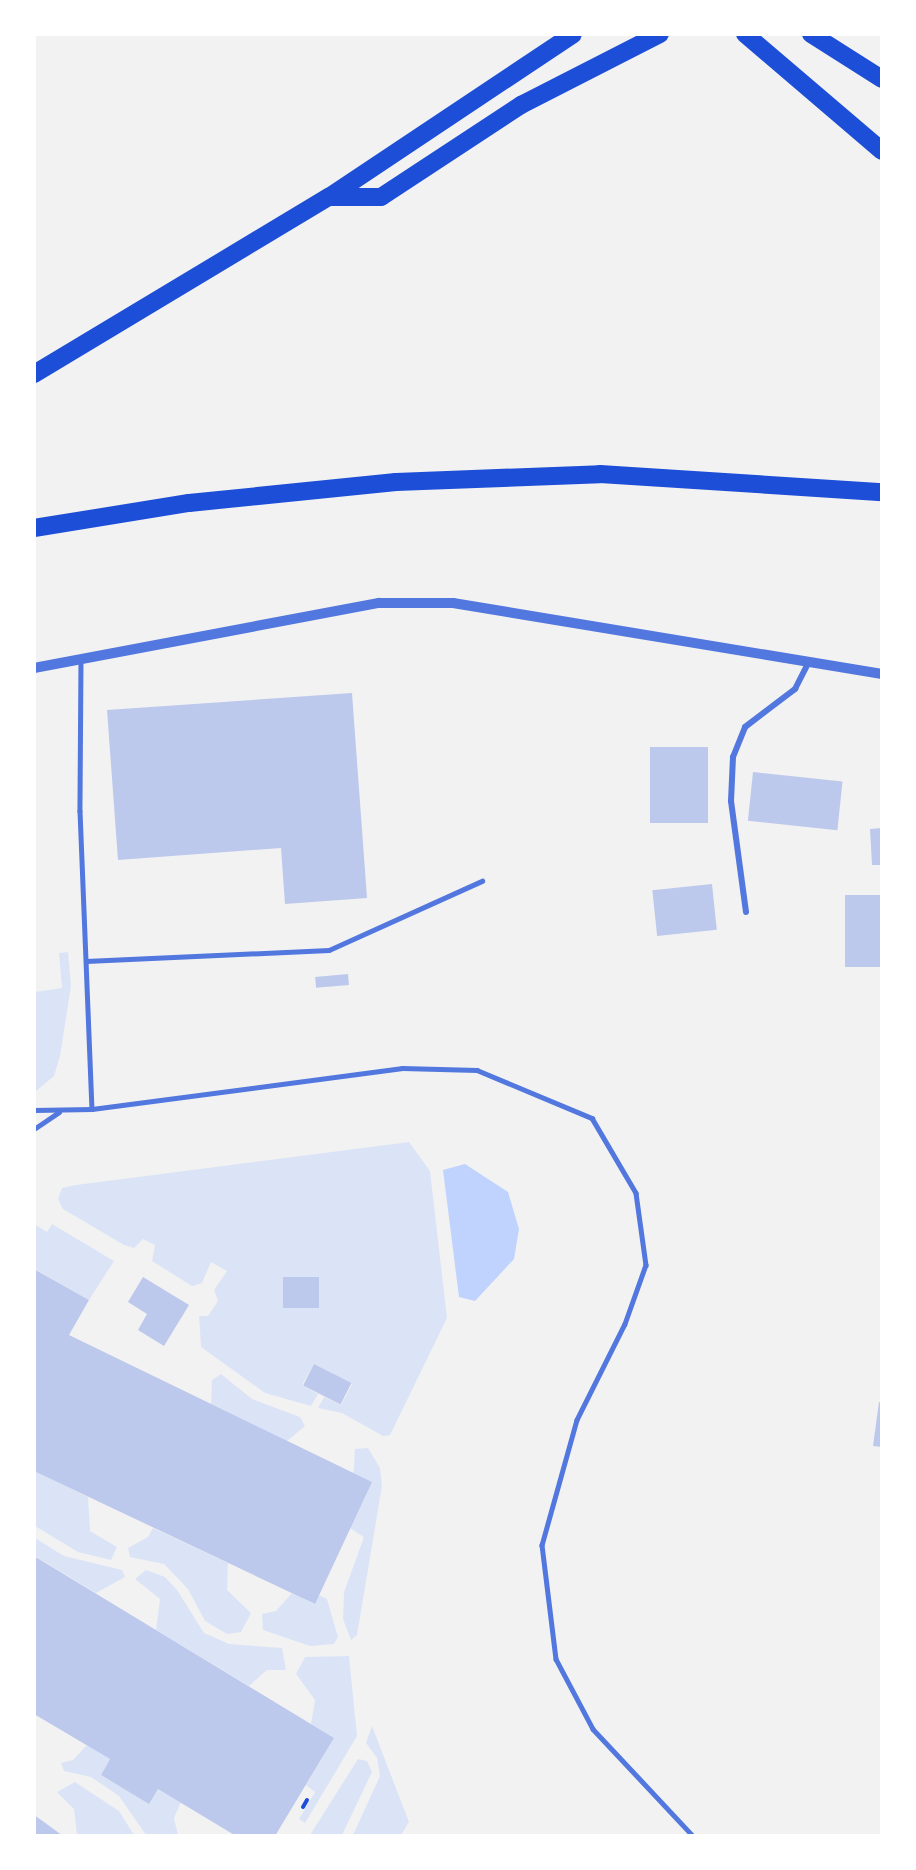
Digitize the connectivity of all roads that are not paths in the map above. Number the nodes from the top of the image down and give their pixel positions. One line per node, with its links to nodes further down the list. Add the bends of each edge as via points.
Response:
1 (573, 34): 7 (highway)
2 (660, 34): 7 (highway, via 521,105 381,197)
3 (745, 34): 6 (highway)
4 (811, 34): 5 (highway)
5 (882, 79)
6 (882, 151)
7 (329, 197): 8 (highway)
8 (34, 374)
9 (882, 492): 10 (highway, via 600,474 396,482 189,503)
10 (34, 528)
11 (81, 658): 12 (street, via 379,603 453,603); 13 (street); 17 (lane)
12 (809, 661): 14 (street); 16 (street, via 795,689 745,727 733,757 731,801)
13 (34, 668)
14 (882, 674)
15 (482, 882): 17 (lane, via 329,950)
16 (746, 912)
17 (87, 961): 18 (lane)
18 (92, 1109): 20 (lane); 22 (lane, via 402,1068 477,1070 592,1118 636,1193 646,1264 625,1324 577,1420 542,1545 556,1659 593,1729)
19 (34, 1110): 20 (lane)
20 (59, 1112): 21 (lane)
21 (34, 1129)
22 (693, 1836)

